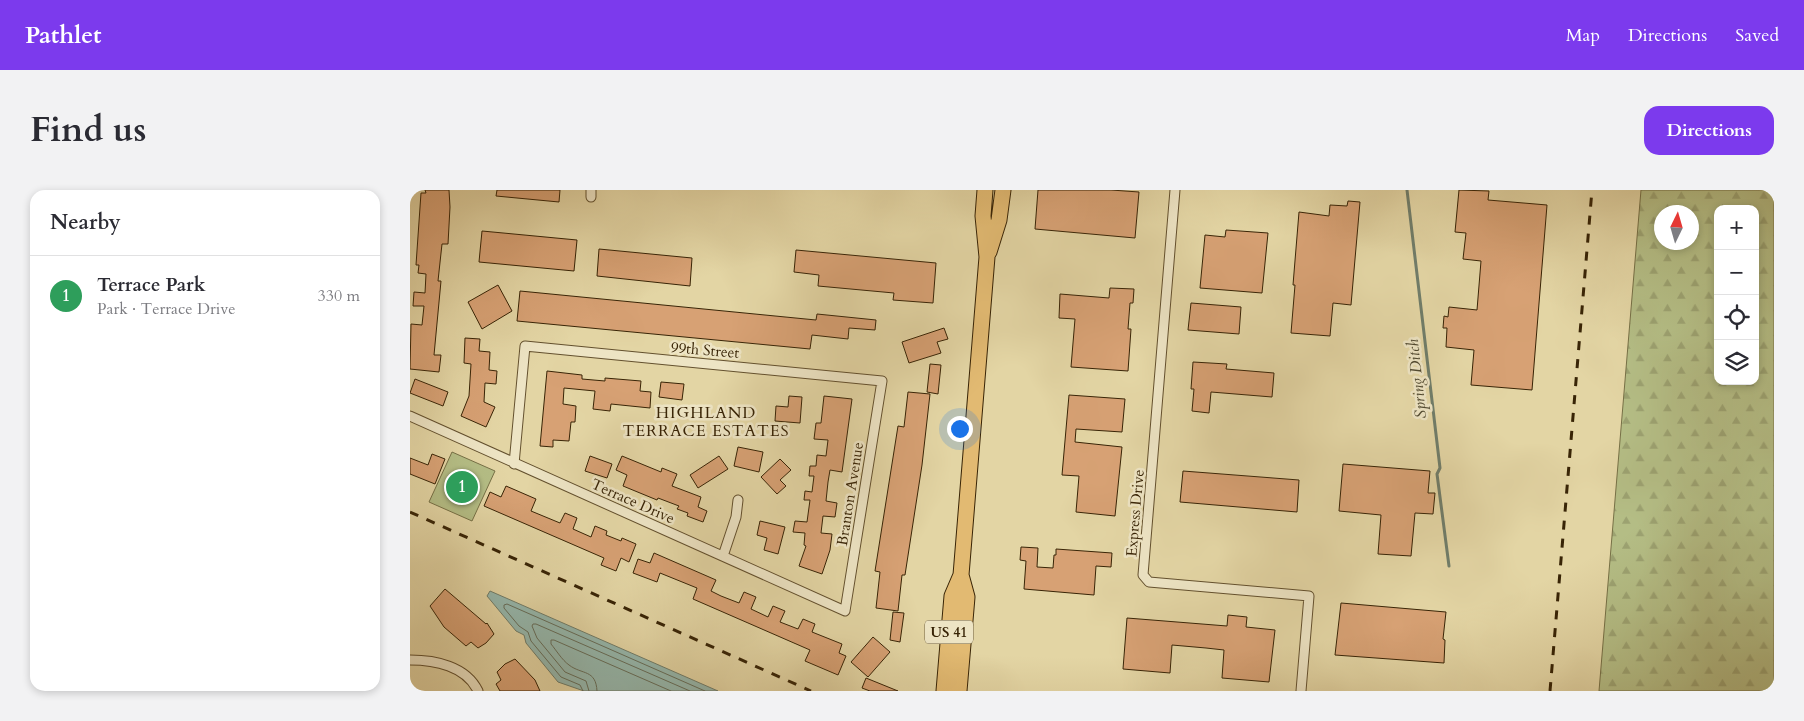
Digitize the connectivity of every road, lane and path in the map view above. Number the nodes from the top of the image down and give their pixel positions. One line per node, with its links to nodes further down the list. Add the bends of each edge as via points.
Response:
1 (985, 190): 4 (highway, US 41, via 983,216)
2 (1003, 190): 4 (highway, US 41, via 1000,220)
3 (1175, 190): 16 (street, Express Drive, via 1143,575 1149,582 1309,596)
4 (987, 257): 10 (highway, US 41)
5 (882, 381): 7 (street, 99th Street, via 525,346); 11 (street, Branton Avenue)
6 (410, 416): 7 (street, Terrace Drive)
7 (514, 464): 9 (street, Terrace Drive)
8 (738, 500): 9 (street)
9 (723, 556): 11 (street, Terrace Drive)
10 (961, 575): 14 (highway, US 41, via 952,596); 15 (highway, US 41, via 967,597)
11 (845, 611)
12 (410, 660): 13 (street, via 445,664 470,679)
13 (478, 691)
14 (944, 691)
15 (959, 691)
16 (1301, 691)

